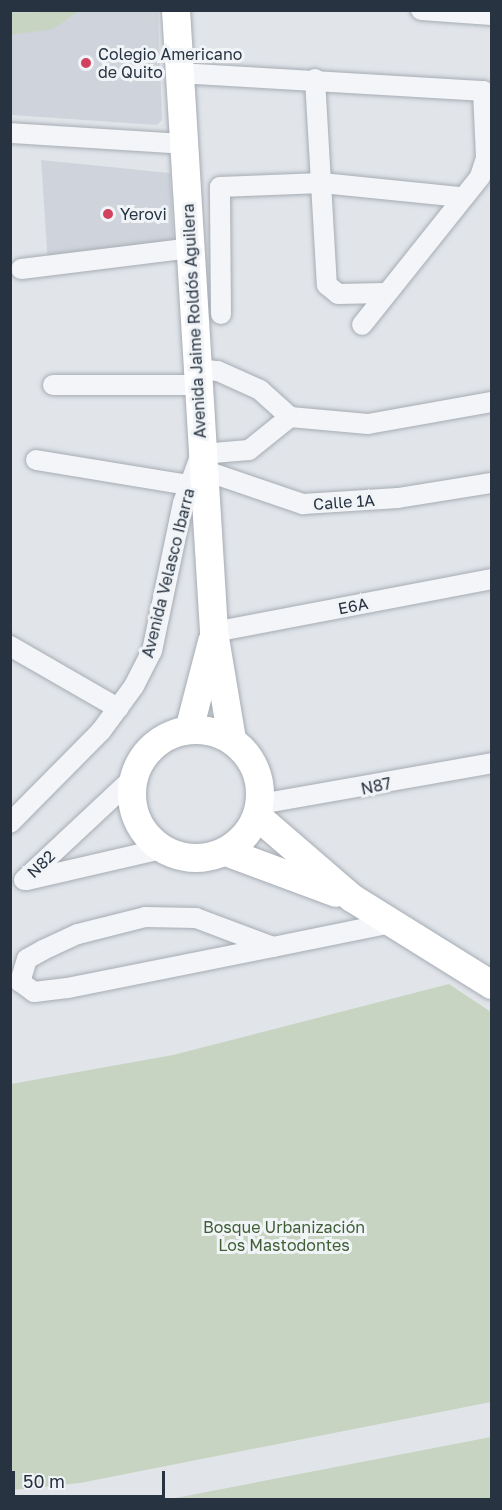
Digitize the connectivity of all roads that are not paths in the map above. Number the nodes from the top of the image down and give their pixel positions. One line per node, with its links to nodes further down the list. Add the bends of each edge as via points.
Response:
1 (176, 10): 4 (street, Avenida Jaime Roldós Aguilera)
2 (421, 10): 3 (street)
3 (492, 15)
4 (180, 73): 5 (street); 7 (street, Avenida Jaime Roldós Aguilera)
5 (315, 79): 8 (street); 9 (street, via 483,91 485,166)
6 (10, 133): 7 (street)
7 (185, 144): 10 (street, Avenida Jaime Roldós Aguilera)
8 (322, 183): 9 (street); 12 (street, via 327,285 338,294); 13 (street, via 224,185 216,191)
9 (461, 197): 12 (street)
10 (191, 248): 11 (street); 15 (street, Avenida Jaime Roldós Aguilera)
11 (21, 269)
12 (385, 293): 14 (street)
13 (222, 314)
14 (362, 325)
15 (198, 377): 16 (street); 18 (street, via 218,371 260,390); 20 (street, Avenida Jaime Roldós Aguilera)
16 (53, 385)
17 (492, 402): 18 (street, via 368,424)
18 (290, 417): 20 (street, via 249,450)
19 (36, 460): 20 (street)
20 (198, 470): 21 (street, Calle 1A, via 303,504); 23 (street, Avenida Jaime Roldós Aguilera); 25 (street, Avenida Velasco Ibarra, via 152,651)
21 (492, 483)
22 (492, 579): 23 (street, E6A)
23 (214, 632): 26 (street, Avenida Jaime Roldós Aguilera); 27 (street, Avenida Jaime Roldós Aguilera)
24 (10, 646): 25 (street)
25 (118, 708): 31 (street, Avenida Velasco Ibarra)
26 (189, 730): 27 (street); 29 (street, via 154,745)
27 (232, 741): 30 (street, via 255,768)
28 (492, 763): 30 (street, N87)
29 (134, 777): 32 (street, via 139,825); 32 (street, N82, via 24,880)
30 (259, 810): 33 (street, via 239,843); 34 (street)
31 (10, 823)
32 (161, 849): 33 (street, via 193,859)
33 (226, 852): 34 (street)
34 (352, 898): 35 (street)
35 (391, 923): 36 (street); 37 (street)
36 (273, 947): 38 (street, via 50,991 34,992); 38 (street, via 196,918 145,917 78,933 43,950 27,959)
37 (488, 979)
38 (15, 983)

